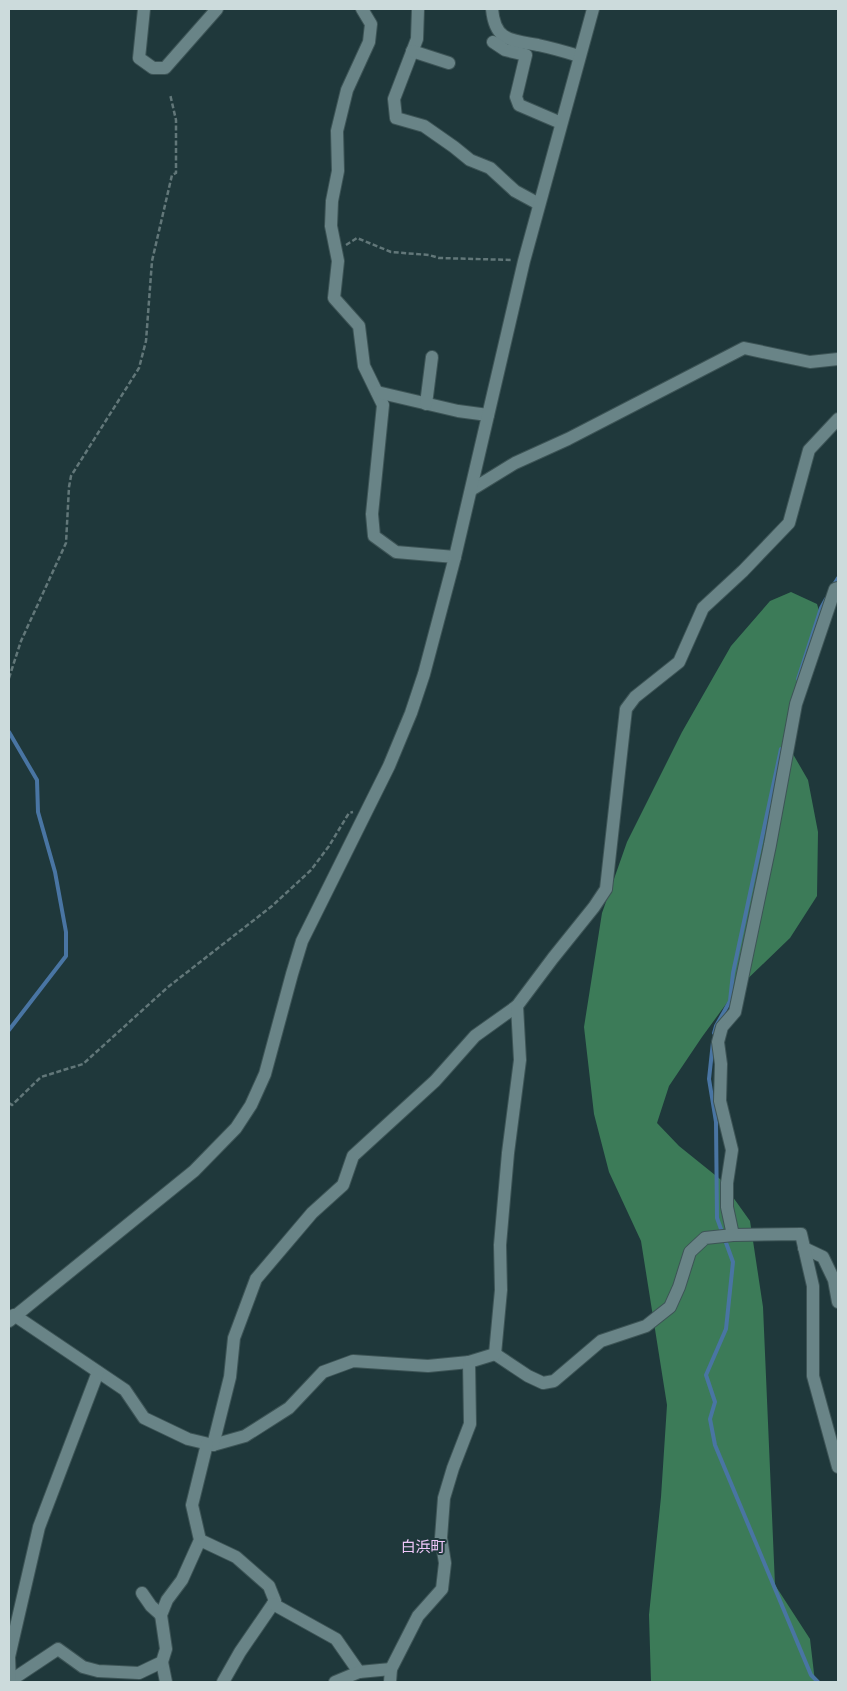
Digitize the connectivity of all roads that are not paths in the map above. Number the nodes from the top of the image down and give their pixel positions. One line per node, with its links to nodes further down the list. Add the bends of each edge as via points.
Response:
1 (144, 9): 2 (street, via 139,58 153,68 165,68)
2 (217, 9)
3 (418, 9): 8 (street, via 417,39)
4 (492, 9): 9 (street, via 494,22 502,36 513,42)
5 (592, 9): 9 (street)
6 (368, 10): 15 (street, via 371,24 369,42 347,90 337,131 338,171 331,226 338,261 334,298 359,326 364,366)
7 (493, 42): 11 (street, via 506,50 526,55 516,97 518,105)
8 (412, 51): 10 (street); 12 (street, via 394,99 396,118 424,126 470,160 490,168 514,191)
9 (580, 56): 11 (street)
10 (449, 63)
11 (561, 123): 12 (street)
12 (539, 204): 17 (street)
13 (432, 357): 16 (street)
14 (838, 359): 19 (street, via 810,362 744,348 515,463)
15 (377, 392): 16 (street); 20 (street, via 383,405 372,514 374,536 396,552)
16 (426, 404): 17 (street)
17 (488, 415): 19 (street)
18 (838, 419): 22 (street, via 808,450 789,523 703,608 679,662 635,697 626,709 606,889)
19 (471, 490): 20 (street)
20 (455, 557): 26 (street, via 416,697 390,766 302,942 265,1074 251,1105 236,1128 194,1171)
21 (838, 588): 23 (street, via 796,704 735,1012 722,1027 718,1042 720,1101 732,1150 727,1183)
22 (517, 1006): 27 (street, via 520,1060 500,1245 501,1290); 30 (street, via 476,1036 435,1081 354,1156 343,1185 312,1213 256,1280 234,1338 230,1377)
23 (732, 1235): 24 (street, via 801,1234); 27 (street, via 705,1238 690,1252 670,1307 646,1326 601,1341 554,1382 542,1383)
24 (804, 1248): 25 (street, via 823,1257 834,1280); 31 (street, via 813,1286 813,1376)
25 (838, 1302)
26 (11, 1318): 29 (street)
27 (495, 1354): 28 (street)
28 (469, 1362): 30 (street, via 428,1366 353,1361 323,1372 290,1408 245,1436); 39 (street, via 470,1424 444,1498 442,1589 418,1616)
29 (98, 1372): 30 (street, via 126,1390 144,1418 188,1439); 36 (street, via 39,1527)
30 (210, 1445): 32 (street, via 192,1505)
31 (838, 1467)
32 (200, 1540): 34 (street, via 236,1557 269,1586 275,1601); 35 (street)
33 (142, 1593): 35 (street)
34 (273, 1604): 38 (street, via 336,1638); 42 (street)
35 (161, 1615): 37 (street, via 166,1649)
36 (11, 1638): 40 (street)
37 (162, 1662): 40 (street, via 139,1673 98,1671 84,1667 58,1649); 41 (street)
38 (360, 1672): 39 (street); 43 (street)
39 (390, 1676)
40 (10, 1681)
41 (166, 1682)
42 (223, 1682)
43 (334, 1682)

